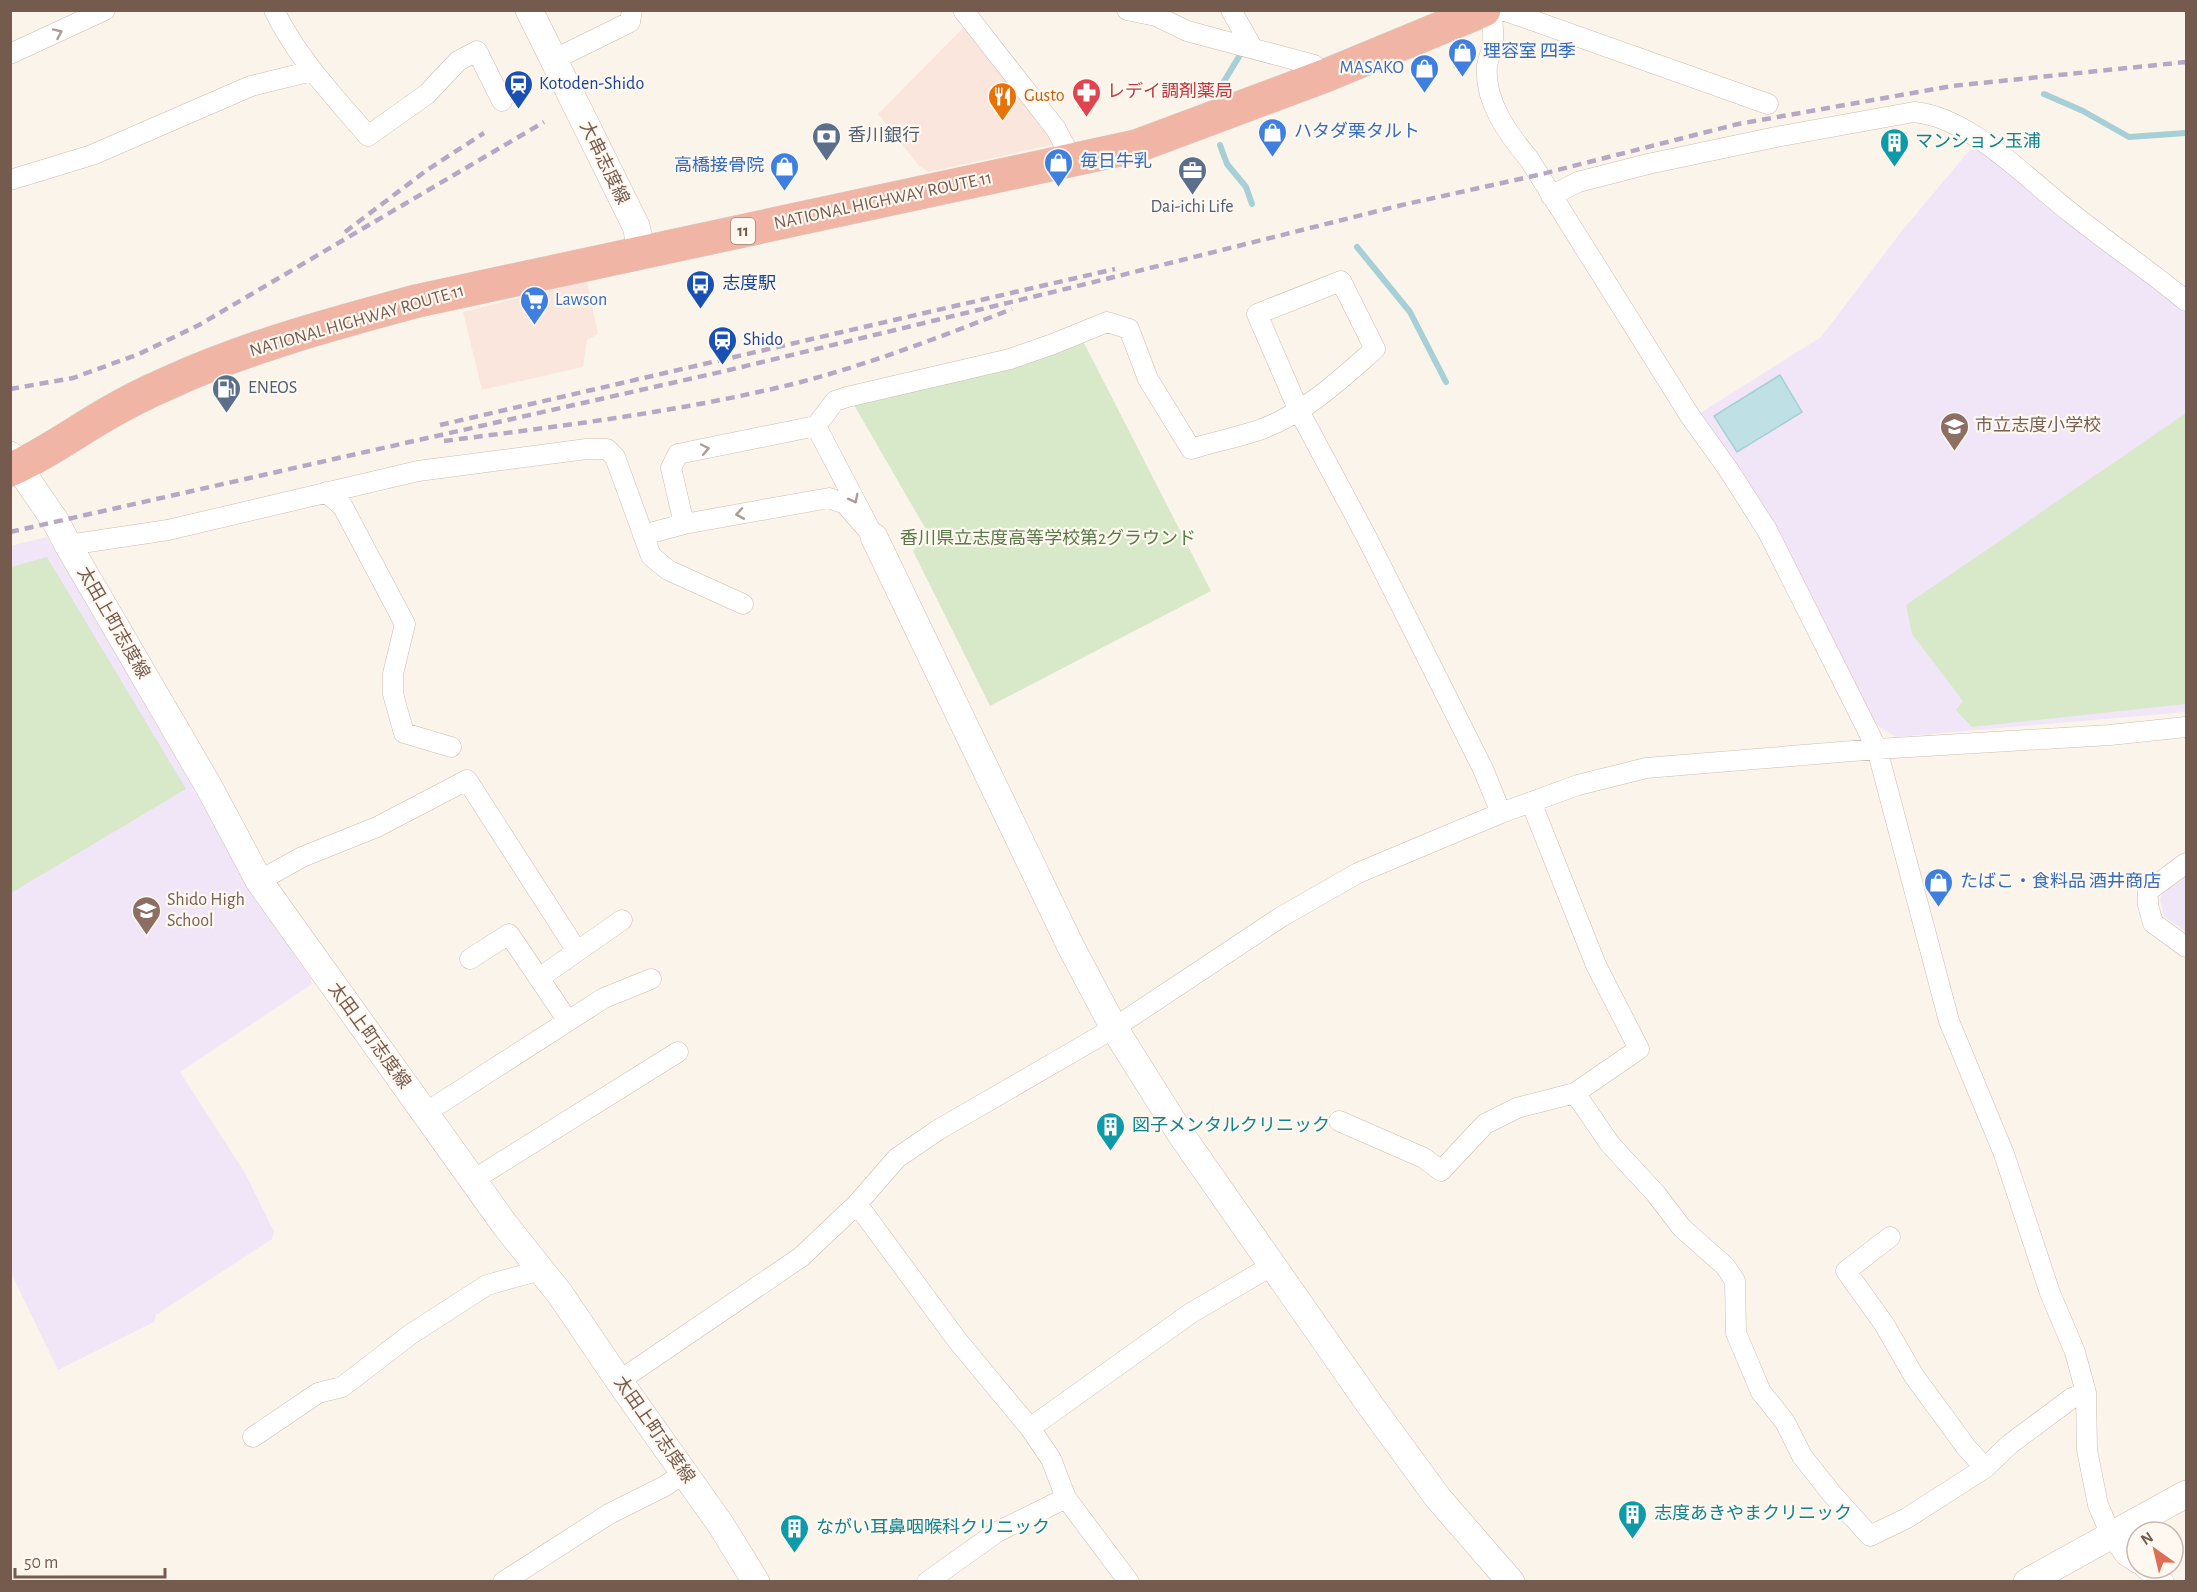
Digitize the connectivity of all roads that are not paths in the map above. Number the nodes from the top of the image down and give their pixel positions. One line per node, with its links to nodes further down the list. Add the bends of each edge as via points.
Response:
1 (105, 10): 12 (street, one-way to 1)
2 (274, 10): 14 (street)
3 (529, 10): 13 (main road, 大串志度線)
4 (632, 10): 13 (street, via 630,22)
5 (963, 10): 18 (street, via 1056,129)
6 (1127, 10): 11 (street, via 1156,16 1187,31)
7 (1231, 10): 11 (street)
8 (1484, 10): 15 (highway, NATIONAL HIGHWAY ROUTE 11 / 11)
9 (1492, 10): 20 (street, via 1493,44 1487,83 1512,140 1529,159)
10 (1503, 10): 17 (street)
11 (1252, 47): 15 (street, via 1314,65)
12 (10, 54)
13 (553, 60): 21 (main road, 大串志度線, via 636,226)
14 (312, 71): 16 (street, via 368,136 427,94 458,61 477,51); 19 (street, via 251,87 92,155)
15 (1327, 75): 18 (highway, NATIONAL HIGHWAY ROUTE 11 / 11, via 1137,146)
16 (502, 101)
17 (1768, 104)
18 (1072, 160): 21 (highway, NATIONAL HIGHWAY ROUTE 11 / 11)
19 (10, 180)
20 (1551, 196): 22 (street, via 1578,182 1648,164 1914,112 1931,114 1984,142); 34 (street, via 1767,530)
21 (642, 253): 25 (highway, NATIONAL HIGHWAY ROUTE 11 / 11, via 417,301 242,353 166,384)
22 (2187, 301)
23 (1299, 411): 23 (street, via 1375,349 1341,281 1257,314); 24 (street, via 1263,428 1191,449 1148,379 1128,329 1107,322 1010,359 835,401); 36 (street, via 1366,536 1483,769)
24 (816, 426): 27 (street, one-way to 24, via 671,468 678,454); 29 (street, one-way to 29)
25 (13, 464): 30 (main road, 太田上町志度線)
26 (326, 492): 28 (street, via 418,471 607,449 615,457); 30 (street, via 168,530); 33 (street, via 343,507 405,624 393,674 393,694 404,733)
27 (684, 524): 28 (street); 29 (street, one-way to 27, via 845,504 830,498)
28 (643, 535): 31 (street, via 651,556 668,570)
29 (874, 537): 46 (main road, via 1071,947)
30 (68, 545): 38 (main road, 太田上町志度線)
31 (743, 604)
32 (2187, 727): 34 (street)
33 (451, 747)
34 (1877, 749): 35 (street, via 1646,768); 57 (street, via 1949,1021 2004,1154)
35 (1531, 802): 36 (street); 48 (street, via 1596,965 1639,1049)
36 (1501, 813): 46 (street, via 1358,873 1281,917)
37 (2187, 863): 40 (street, via 2148,891 2153,923)
38 (259, 881): 41 (street, via 467,780); 49 (main road, 太田上町志度線)
39 (622, 920): 41 (street)
40 (2187, 947)
41 (577, 951): 43 (street)
42 (470, 959): 43 (street, via 509,934)
43 (539, 978): 45 (street)
44 (651, 979): 45 (street, via 604,998)
45 (568, 1021): 49 (street)
46 (1114, 1028): 52 (street, via 897,1158); 54 (main road, via 1182,1136)
47 (678, 1052): 51 (street)
48 (1575, 1093): 50 (street, via 1517,1108 1485,1124 1441,1171 1424,1158); 60 (street, via 1610,1144 1682,1228 1725,1266 1735,1281 1736,1333 1761,1392 1785,1422 1802,1456 1870,1536 1907,1518)
49 (425, 1113): 51 (main road, 太田上町志度線)
50 (1339, 1122)
51 (473, 1180): 55 (main road, 太田上町志度線)
52 (858, 1204): 56 (street, via 801,1257); 58 (street, via 957,1340)
53 (1890, 1237): 60 (street, via 1846,1271 1884,1324 1914,1376)
54 (1273, 1265): 58 (street, via 1191,1313); 70 (main road, via 1438,1498)
55 (541, 1270): 56 (main road, 太田上町志度線); 59 (street, via 487,1285 411,1334 342,1388 318,1393)
56 (619, 1381): 61 (main road, 太田上町志度線)
57 (2086, 1393): 60 (street, via 2072,1398 2010,1444); 64 (street, via 2087,1450 2098,1504)
58 (1030, 1428): 63 (street, via 1051,1459)
59 (253, 1437)
60 (1985, 1468)
61 (684, 1473): 66 (street, via 609,1514); 67 (main road, 太田上町志度線)
62 (2187, 1494): 64 (main road)
63 (1066, 1498): 68 (street, via 997,1532); 69 (street)
64 (2111, 1535): 65 (street); 71 (main road)
65 (2125, 1555)
66 (503, 1581)
67 (756, 1581)
68 (927, 1581)
69 (1129, 1581)
70 (1511, 1581)
71 (2026, 1581)

